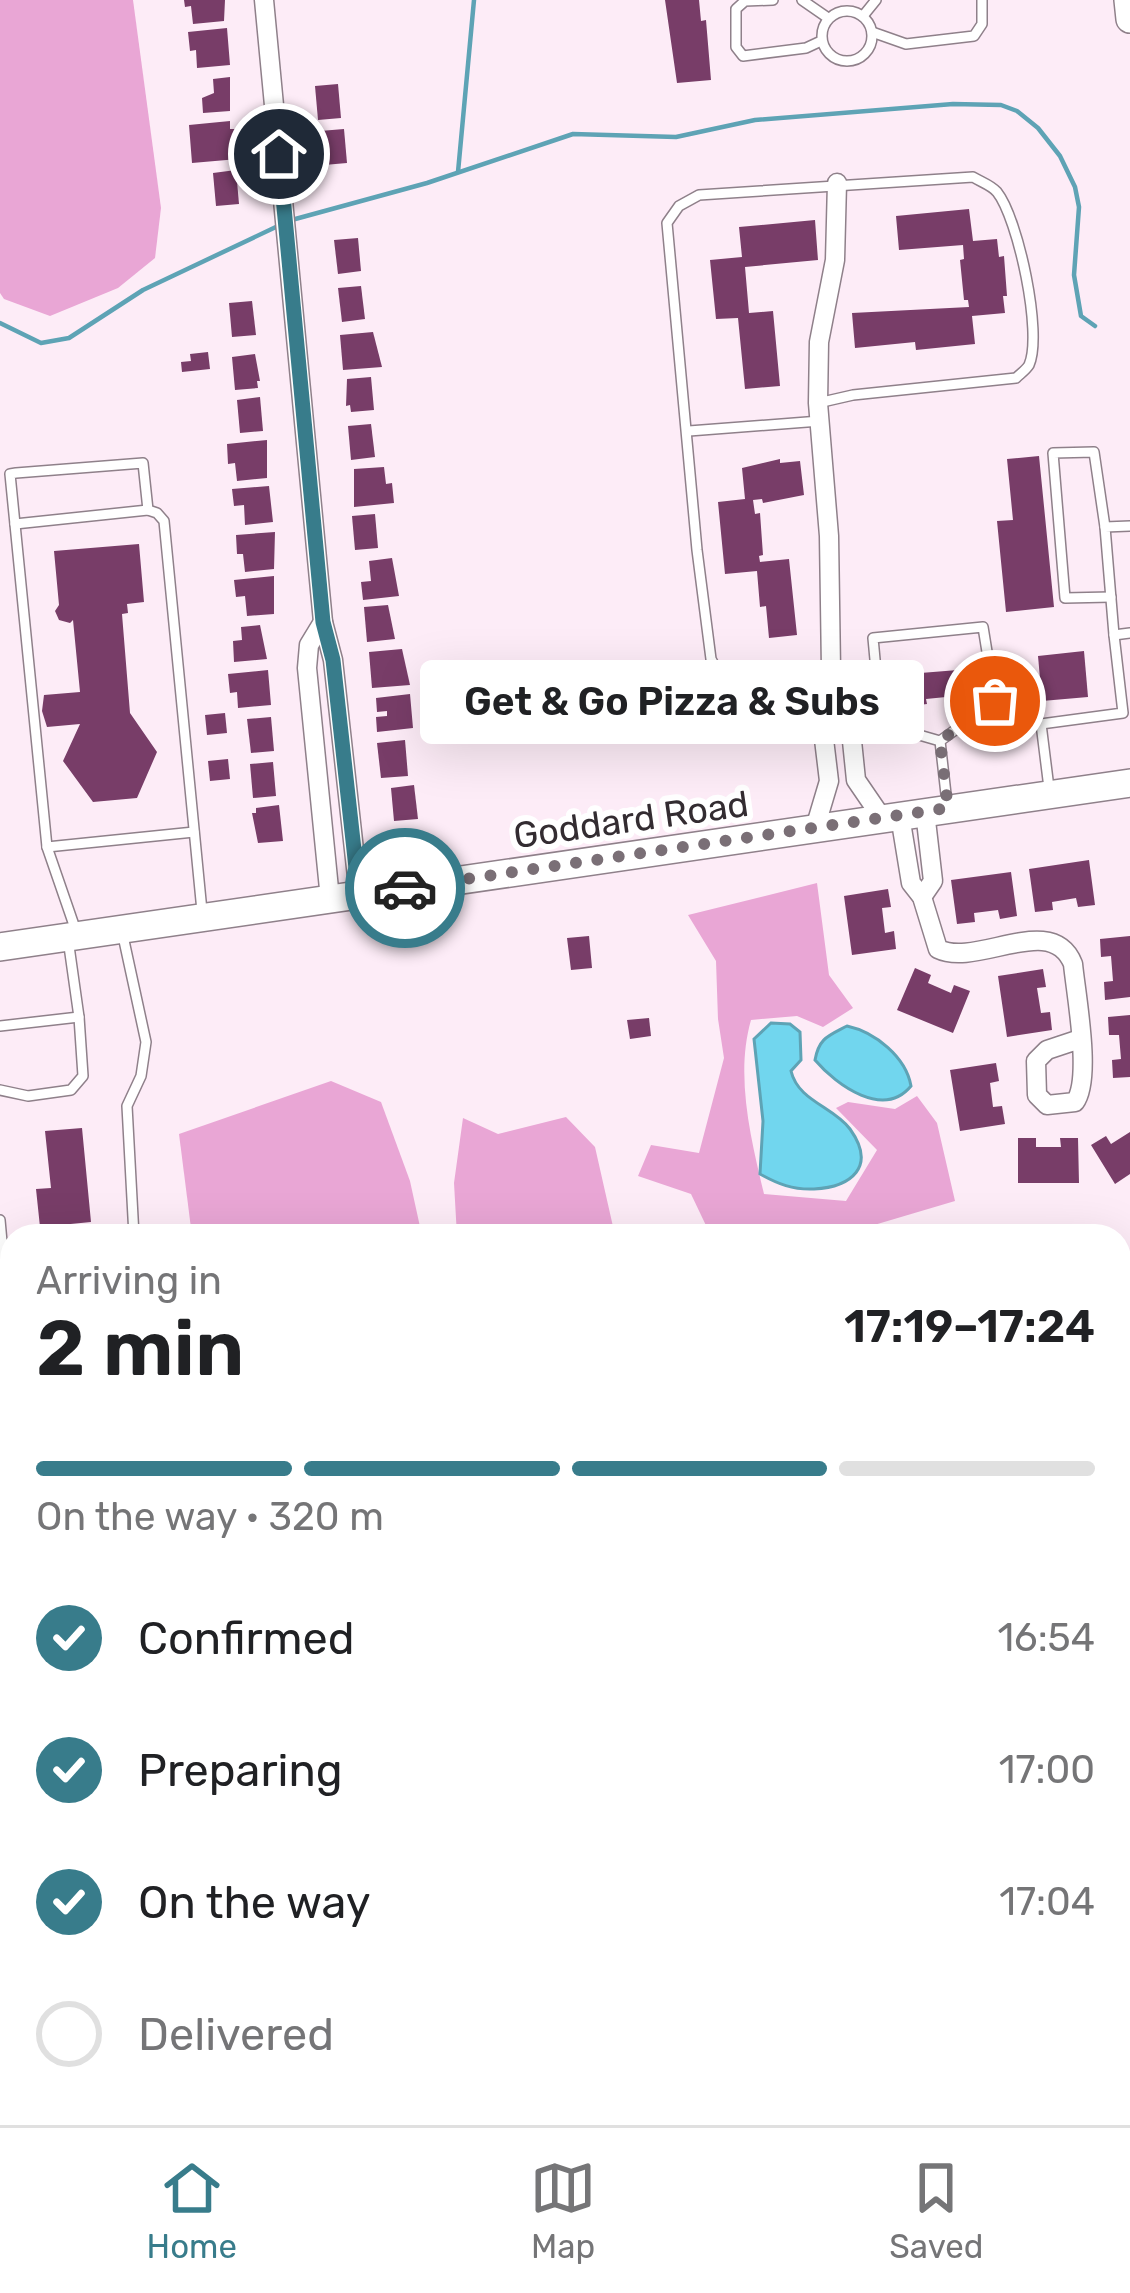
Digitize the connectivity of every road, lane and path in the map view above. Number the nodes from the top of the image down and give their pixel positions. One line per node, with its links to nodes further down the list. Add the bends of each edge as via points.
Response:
1 (264, 0): 21 (street)
2 (773, 0): 12 (lane, via 736,9 742,56)
3 (802, 0): 9 (lane)
4 (876, 0): 8 (lane)
5 (982, 0): 11 (lane, via 974,36 906,44)
6 (1128, 0): 10 (main road)
7 (846, 5): 8 (lane); 9 (lane)
8 (863, 16): 11 (lane)
9 (828, 18): 12 (lane)
10 (1130, 19)
11 (872, 32): 12 (lane, via 870,48 843,62)
12 (821, 41)
13 (837, 183): 14 (street); 14 (lane, via 974,177 995,189 1013,220 1032,336 1028,365 1016,378 853,395); 15 (lane, via 699,195 667,224)
14 (819, 412): 15 (lane); 24 (street)
15 (689, 431): 24 (lane, via 708,643 718,672)
16 (148, 511): 17 (lane); 17 (lane, via 143,463 16,473); 30 (lane, via 164,521)
17 (15, 524): 31 (lane)
18 (1130, 526): 19 (lane)
19 (1105, 527): 20 (lane); 20 (lane, via 1094,452 1053,453 1065,598)
20 (1111, 597): 23 (lane)
21 (323, 622): 32 (street); 33 (street, via 307,668)
22 (1130, 633): 23 (lane)
23 (1114, 635): 27 (lane, via 1123,713 1041,724)
24 (831, 670): 28 (street, via 848,702 856,780); 29 (street, via 820,706 829,781)
25 (940, 741): 25 (lane, via 995,701 983,627 873,638 881,724); 28 (lane)
26 (1130, 783): 27 (main road, Goddard Road)
27 (1049, 794): 28 (main road, Goddard Road)
28 (914, 814): 29 (main road, Goddard Road); 40 (street, via 933,881 922,897 933,941 946,953 1042,940 1062,946 1073,964)
29 (815, 828): 32 (main road, Goddard Road)
30 (194, 832): 31 (lane); 34 (lane)
31 (47, 847): 36 (lane)
32 (359, 895): 33 (main road, Goddard Road)
33 (330, 899): 34 (main road, Goddard Road)
34 (203, 919): 35 (main road, Goddard Road)
35 (122, 930): 36 (main road, Goddard Road); 42 (lane, via 146,1042 127,1106)
36 (73, 937): 37 (main road, Goddard Road); 38 (lane)
37 (0, 947)
38 (80, 1017): 39 (lane); 41 (lane, via 83,1076 71,1090)
39 (0, 1027)
40 (1080, 1039)
41 (0, 1090)
42 (133, 1224)

